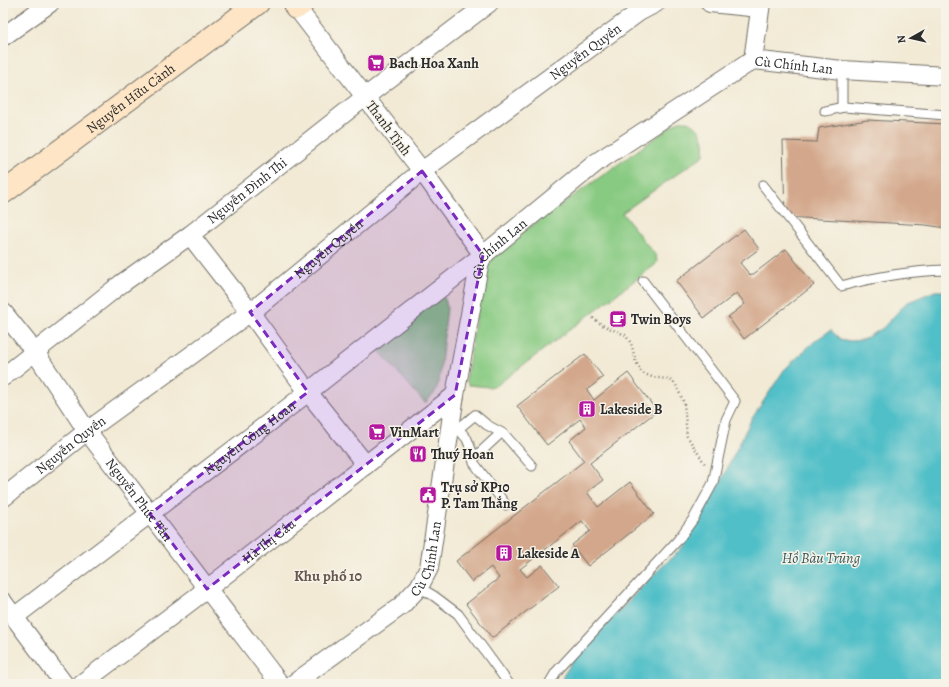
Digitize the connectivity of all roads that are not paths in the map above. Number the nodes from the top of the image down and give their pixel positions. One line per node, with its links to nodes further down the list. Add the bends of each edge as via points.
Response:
1 (50, 3): 8 (street)
2 (258, 3): 18 (main road, Nguyễn Hữu Cảnh)
3 (489, 3): 12 (street, Nguyễn Đình Thi)
4 (656, 3): 16 (street, Nguyễn Quyền, via 639,12)
5 (710, 3): 7 (street)
6 (297, 5): 12 (street, Thanh Tịnh)
7 (760, 6): 9 (street)
8 (4, 36)
9 (753, 60): 10 (street, Cù Chính Lan); 20 (street, Cù Chính Lan, via 597,162)
10 (842, 70): 11 (street, Cù Chính Lan); 13 (lane)
11 (946, 76)
12 (365, 96): 16 (street, Thanh Tịnh); 19 (street, Nguyễn Đình Thi)
13 (842, 108): 14 (lane); 15 (lane)
14 (825, 111)
15 (946, 115)
16 (422, 171): 20 (street, Thanh Tịnh); 24 (street, Nguyễn Quyền)
17 (763, 185): 21 (lane, via 841,286 901,273)
18 (3, 193)
19 (190, 234): 24 (street); 25 (street, Nguyễn Đình Thi, via 121,284)
20 (483, 255): 27 (street, Nguyễn Công Hoan); 28 (street, Cù Chính Lan)
21 (946, 270)
22 (643, 281): 47 (lane, via 735,401 726,420 712,483 694,518 678,540 556,672)
23 (3, 312): 25 (street, Nguyễn Phúc Tần)
24 (250, 312): 27 (street); 30 (street, Nguyễn Quyền)
25 (35, 352): 26 (street, Nguyễn Đình Thi); 30 (street, Nguyễn Phúc Tần)
26 (3, 377)
27 (308, 392): 33 (street); 37 (street, Nguyễn Công Hoan)
28 (455, 394): 29 (street, Cù Chính Lan); 33 (street, Hà Thị Cầu)
29 (455, 425): 31 (lane, via 475,415 487,426); 32 (lane, via 467,439); 38 (street, Cù Chính Lan, via 429,568)
30 (87, 431): 35 (street, Nguyễn Quyền); 37 (street, Nguyễn Phúc Tần)
31 (501, 433): 32 (lane); 34 (lane)
32 (473, 459): 36 (lane)
33 (366, 465): 39 (street, Hà Thị Cầu)
34 (532, 466)
35 (3, 498)
36 (506, 505)
37 (150, 514): 39 (street, Nguyễn Phúc Tần); 41 (street, Nguyễn Công Hoan)
38 (419, 587): 45 (street, Cù Chính Lan, via 401,606); 46 (lane, via 458,614)
39 (207, 589): 43 (street, Hà Thị Cầu); 44 (street, Nguyễn Phúc Tần)
40 (3, 602): 41 (street)
41 (14, 617): 42 (street)
42 (64, 684)
43 (81, 684)
44 (280, 684)
45 (293, 684)
46 (509, 684)
47 (549, 684)

